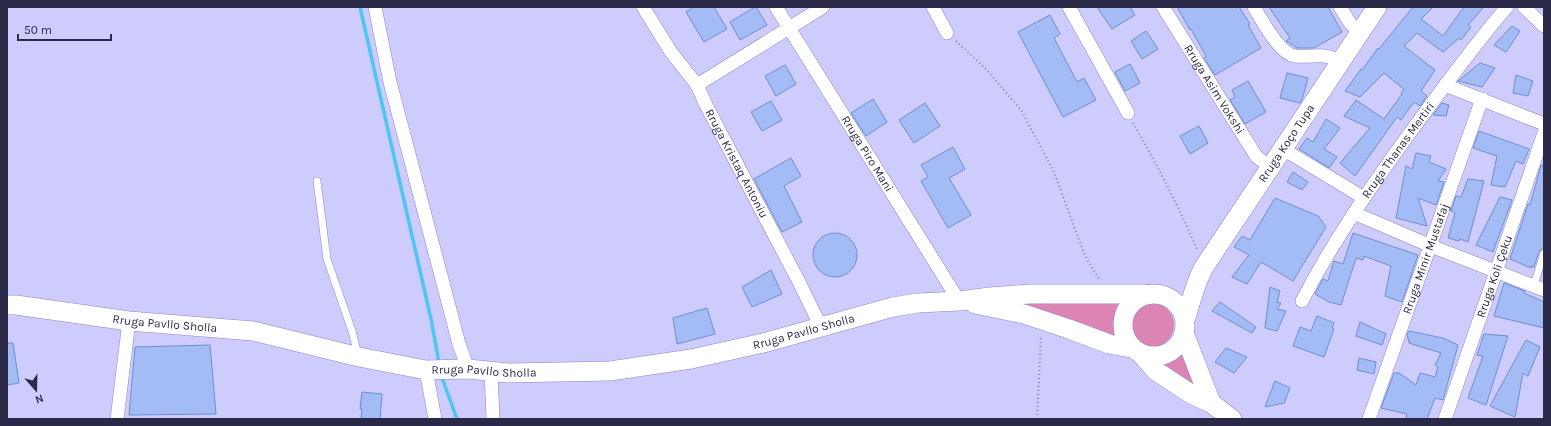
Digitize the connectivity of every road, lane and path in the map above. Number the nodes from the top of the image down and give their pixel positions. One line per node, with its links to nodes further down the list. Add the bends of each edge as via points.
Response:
1 (376, 7): 45 (street, via 390,82 459,344)
2 (643, 7): 18 (street, Rruga Kristaq Antoniu, via 671,52)
3 (776, 7): 14 (street, Rruga Piro Mani)
4 (823, 7): 14 (street)
5 (932, 7): 15 (street)
6 (1069, 7): 21 (street)
7 (1163, 7): 25 (street, Rruga Asim Vokshi, via 1256,156)
8 (1254, 7): 17 (street, via 1274,39 1286,52 1294,56 1330,57)
9 (1340, 7): 16 (street)
10 (1377, 7): 16 (street, Rruga Koço Tupa)
11 (1507, 7): 19 (street, Rruga Thanas Mertiri)
12 (1524, 7): 13 (street)
13 (1544, 26)
14 (789, 28): 18 (street); 36 (street, Rruga Piro Mani)
15 (947, 33): 34 (path, via 987,70 1021,110 1054,172 1085,256)
16 (1360, 33): 17 (street, Rruga Koço Tupa)
17 (1341, 62): 24 (street, Rruga Koço Tupa)
18 (697, 85): 42 (street, Rruga Kristaq Antoniu)
19 (1445, 85): 20 (street); 27 (street, Rruga Thanas Mertiri)
20 (1482, 99): 22 (street); 29 (street, Rruga Minir Mustafaj)
21 (1128, 113): 32 (path, via 1179,207)
22 (1544, 124)
23 (1544, 133): 31 (street, Rruga Koli Çeku)
24 (1283, 149): 25 (street, Rruga Koço Tupa); 27 (street)
25 (1271, 168): 32 (street, Rruga Koço Tupa)
26 (317, 181): 44 (lane, via 327,260)
27 (1364, 198): 28 (street, Rruga Thanas Mertiri)
28 (1354, 213): 29 (street); 37 (street, Rruga Thanas Mertiri)
29 (1431, 246): 31 (street); 54 (street, Rruga Minir Mustafaj)
30 (1544, 253): 33 (lane)
31 (1497, 271): 33 (street); 55 (street, Rruga Koli Çeku)
32 (1201, 273): 35 (street); 41 (street, Rruga Koço Tupa)
33 (1539, 288)
34 (1108, 294): 35 (street, Rruga Pavllo Sholla); 36 (street, Rruga Pavllo Sholla, via 1030,294)
35 (1154, 294): 41 (street, via 1173,300 1181,308); 43 (street, via 1133,301 1125,311 1122,324 1124,337)
36 (959, 301): 39 (street, Rruga Pavllo Sholla); 42 (street, Rruga Pavllo Sholla, via 893,307)
37 (1302, 301)
38 (7, 305): 40 (street, Rruga Pavllo Sholla)
39 (1042, 320): 43 (street, Rruga Pavllo Sholla); 52 (path)
40 (129, 321): 44 (street, Rruga Pavllo Sholla, via 253,331); 49 (street)
41 (1185, 326): 43 (street, via 1178,345 1168,353 1154,357); 48 (street)
42 (821, 327): 47 (street, Rruga Pavllo Sholla, via 691,359 610,371)
43 (1136, 351): 48 (street, via 1156,372)
44 (359, 357): 46 (street, Rruga Pavllo Sholla)
45 (460, 369): 46 (street, Rruga Pavllo Sholla); 47 (street, Rruga Pavllo Sholla)
46 (426, 370): 50 (street)
47 (491, 371): 51 (street)
48 (1211, 403): 53 (street)
49 (117, 419)
50 (435, 419)
51 (493, 419)
52 (1037, 419)
53 (1232, 419)
54 (1369, 419)
55 (1445, 419)

